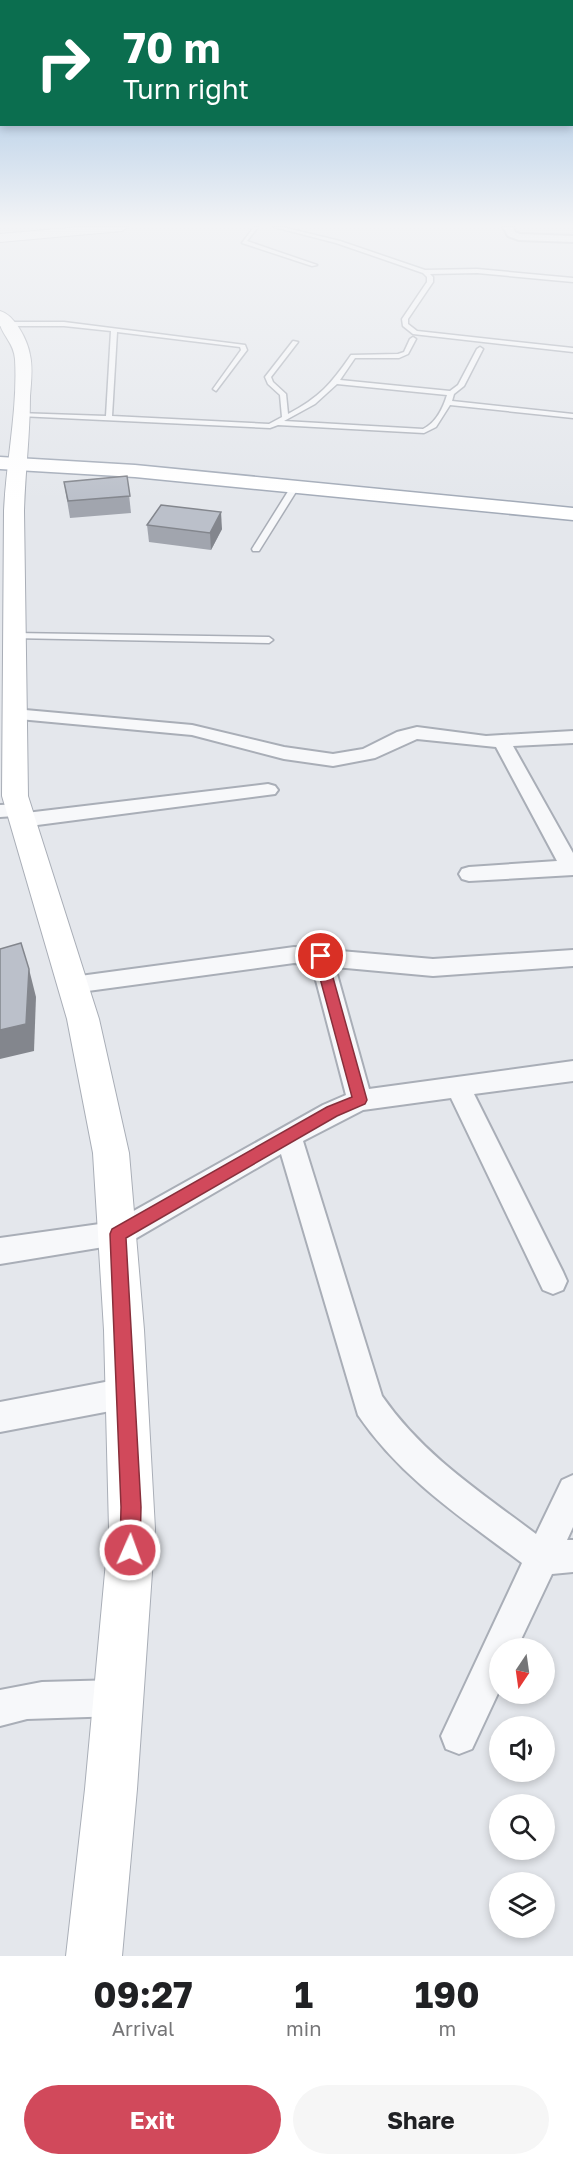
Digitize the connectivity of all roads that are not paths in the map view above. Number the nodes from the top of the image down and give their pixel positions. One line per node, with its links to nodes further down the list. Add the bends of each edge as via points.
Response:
1 (405, 318): 7 (lane, via 409,330 429,335)
2 (2, 321): 3 (lane); 12 (street, via 22,350)
3 (114, 329): 9 (lane, via 242,345 244,350); 14 (lane)
4 (412, 339): 8 (lane, via 406,352 399,356 353,356)
5 (295, 342): 15 (lane, via 268,376 283,394)
6 (480, 349): 10 (lane, via 461,386)
7 (573, 350)
8 (336, 382): 10 (lane); 15 (lane, via 313,403)
9 (216, 388)
10 (451, 393): 11 (lane)
11 (448, 403): 13 (lane); 15 (lane, via 434,426 424,431)
12 (19, 414): 14 (lane); 16 (street)
13 (573, 416)
14 (109, 418): 15 (lane, via 261,427)
15 (282, 421)
16 (10, 458): 17 (main road); 18 (main road, via 279,476); 20 (street, via 15,479)
17 (295, 487): 19 (main road); 21 (lane)
18 (573, 505)
19 (573, 514)
20 (7, 533): 22 (street)
21 (256, 549)
22 (10, 640): 23 (lane); 24 (street)
23 (269, 640)
24 (14, 714): 26 (street, via 192,730 295,755 333,760 368,754 417,733); 28 (street)
25 (573, 737): 26 (street)
26 (502, 742): 29 (street)
27 (268, 789): 28 (street)
28 (14, 814): 33 (street)
29 (572, 868): 30 (street)
30 (469, 874)
31 (321, 956): 32 (street, via 375,965 443,968); 33 (street, via 258,959); 36 (street)
32 (573, 958)
33 (73, 984): 38 (street, via 111,1153)
34 (573, 1071): 35 (street)
35 (458, 1086): 36 (street); 40 (street)
36 (360, 1100): 37 (street)
37 (289, 1136): 38 (street); 44 (street, via 369,1404 385,1430 415,1460)
38 (118, 1234): 39 (street); 41 (street)
39 (0, 1251)
40 (553, 1281)
41 (126, 1393): 42 (street); 47 (street, via 132,1529)
42 (0, 1417)
43 (573, 1491): 44 (street)
44 (557, 1557): 45 (street)
45 (507, 1638)
46 (489, 1672): 49 (street)
47 (118, 1698): 48 (street, via 40,1701); 50 (street)
48 (0, 1708)
49 (459, 1736)
50 (94, 1956)

